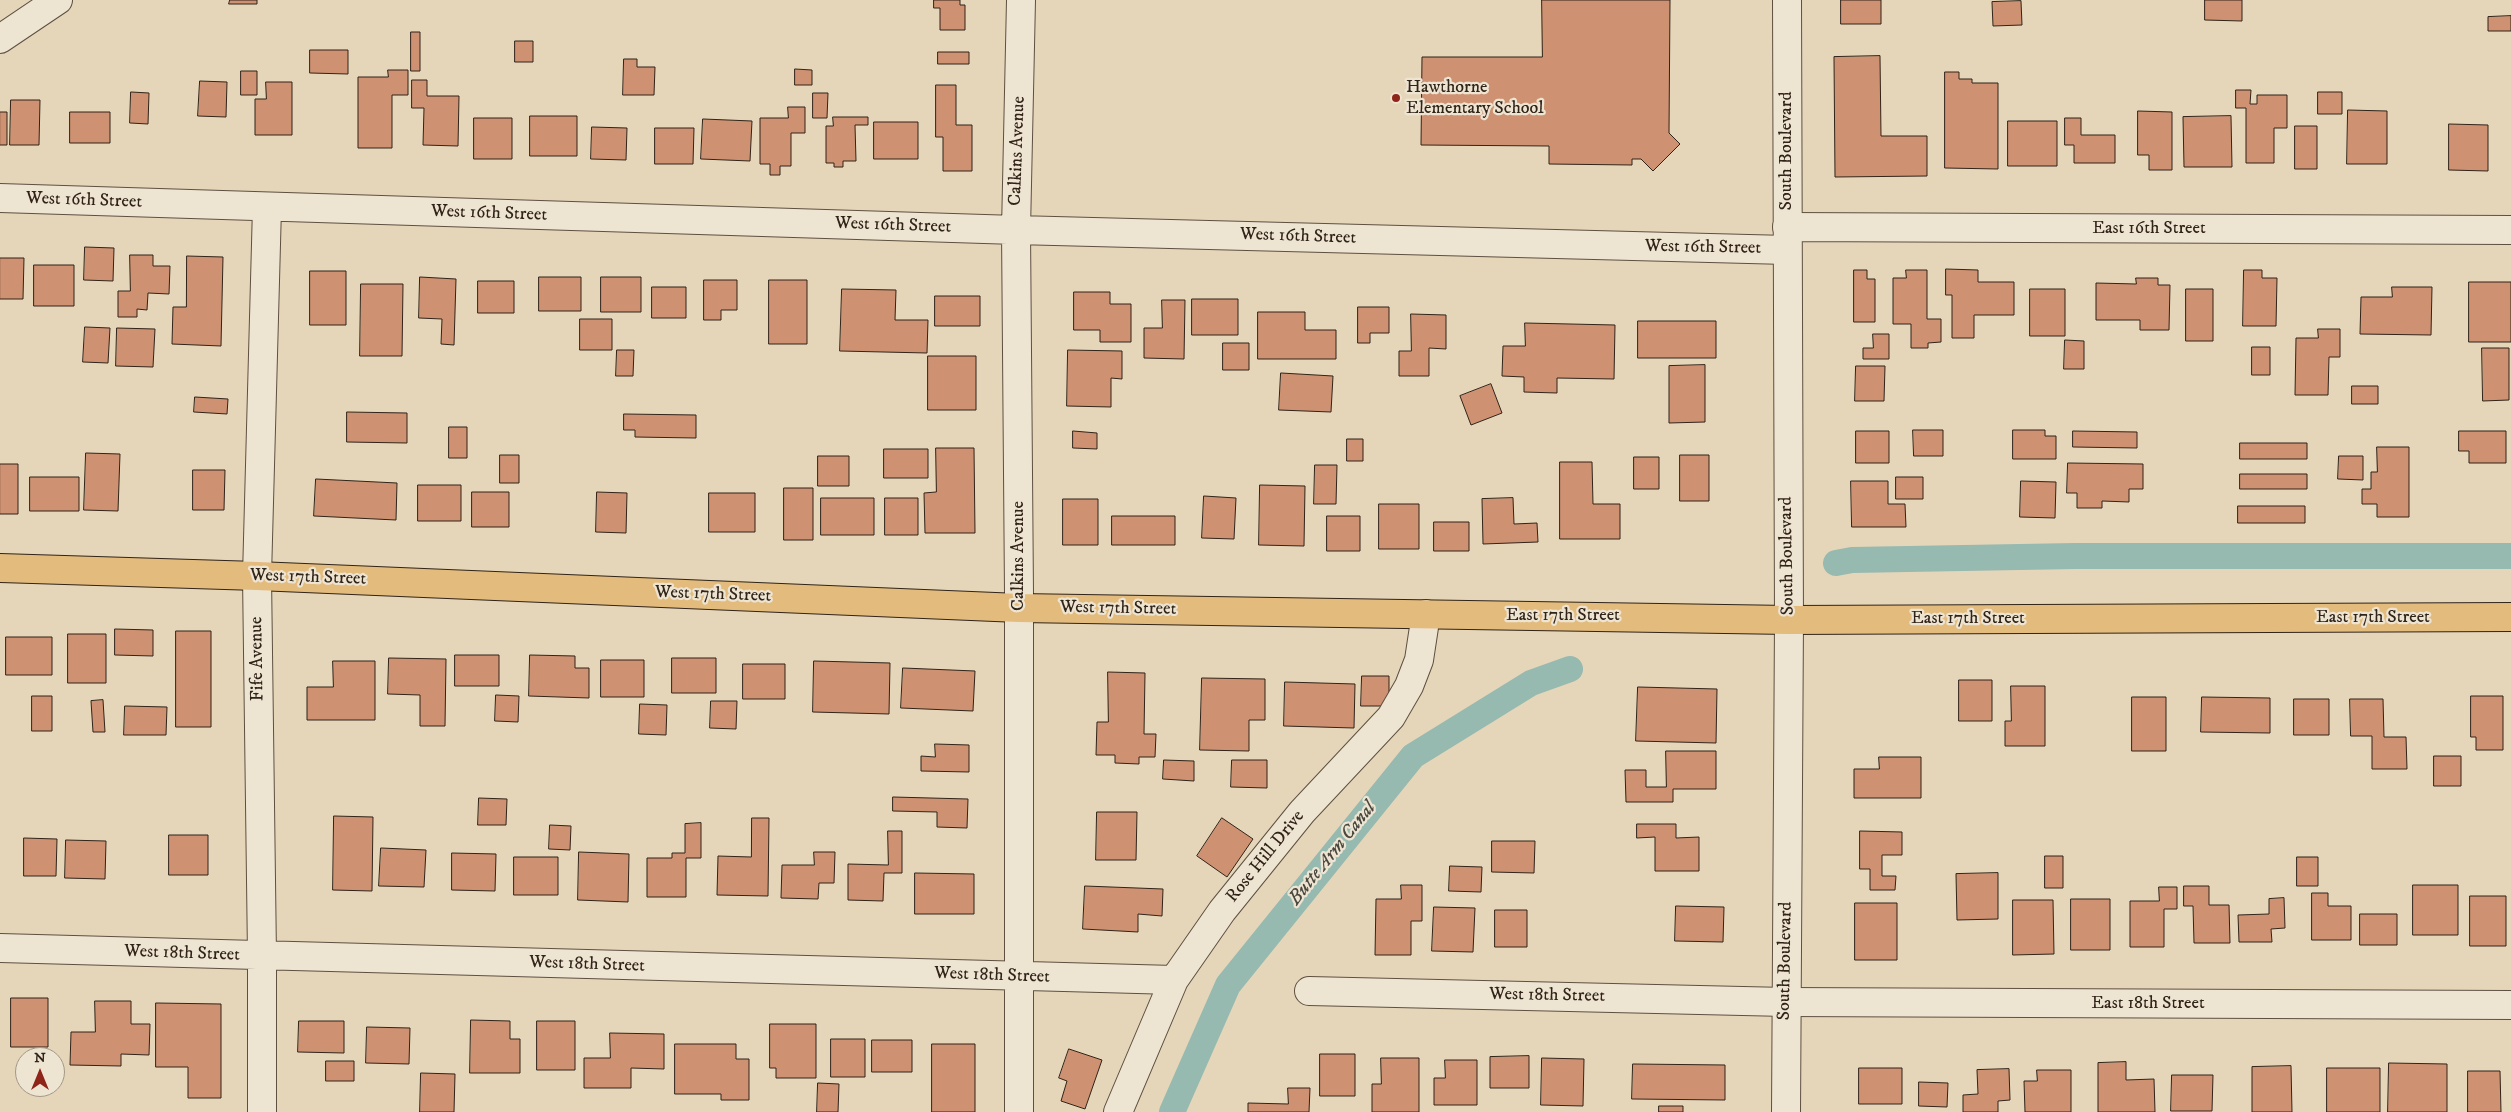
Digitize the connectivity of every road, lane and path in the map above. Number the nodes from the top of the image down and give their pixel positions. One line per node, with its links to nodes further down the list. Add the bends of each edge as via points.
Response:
1 (58, 0): 4 (street)
2 (1021, 0): 7 (street, Calkins Avenue)
3 (1787, 0): 9 (street, South Boulevard)
4 (0, 39)
5 (0, 198): 6 (street, West 16th Street)
6 (267, 207): 7 (street, West 16th Street); 11 (street, Fife Avenue)
7 (1016, 230): 9 (street, West 16th Street); 12 (street, Calkins Avenue)
8 (2511, 230): 9 (street, East 16th Street)
9 (1787, 239): 15 (street, South Boulevard)
10 (0, 568): 11 (main road, West 17th Street)
11 (257, 576): 12 (main road, West 17th Street); 17 (street, Fife Avenue)
12 (1019, 608): 13 (main road, West 17th Street); 18 (street, Calkins Avenue)
13 (1426, 614): 15 (main road, East 17th Street); 19 (street, Rose Hill Drive, via 1419,660 1409,686 1390,717 1283,835)
14 (2511, 617): 15 (main road, East 17th Street)
15 (1789, 620): 21 (street, South Boulevard)
16 (0, 948): 17 (street, West 18th Street)
17 (262, 956): 18 (street, West 18th Street); 23 (street, Fife Avenue)
18 (1020, 977): 19 (street, West 18th Street); 24 (street, Calkins Avenue)
19 (1174, 980): 25 (street, Rose Hill Drive)
20 (1309, 991): 21 (street, West 18th Street)
21 (1786, 1002): 22 (street, East 18th Street); 26 (street, South Boulevard)
22 (2511, 1006)
23 (262, 1112)
24 (1019, 1112)
25 (1118, 1112)
26 (1786, 1112)

